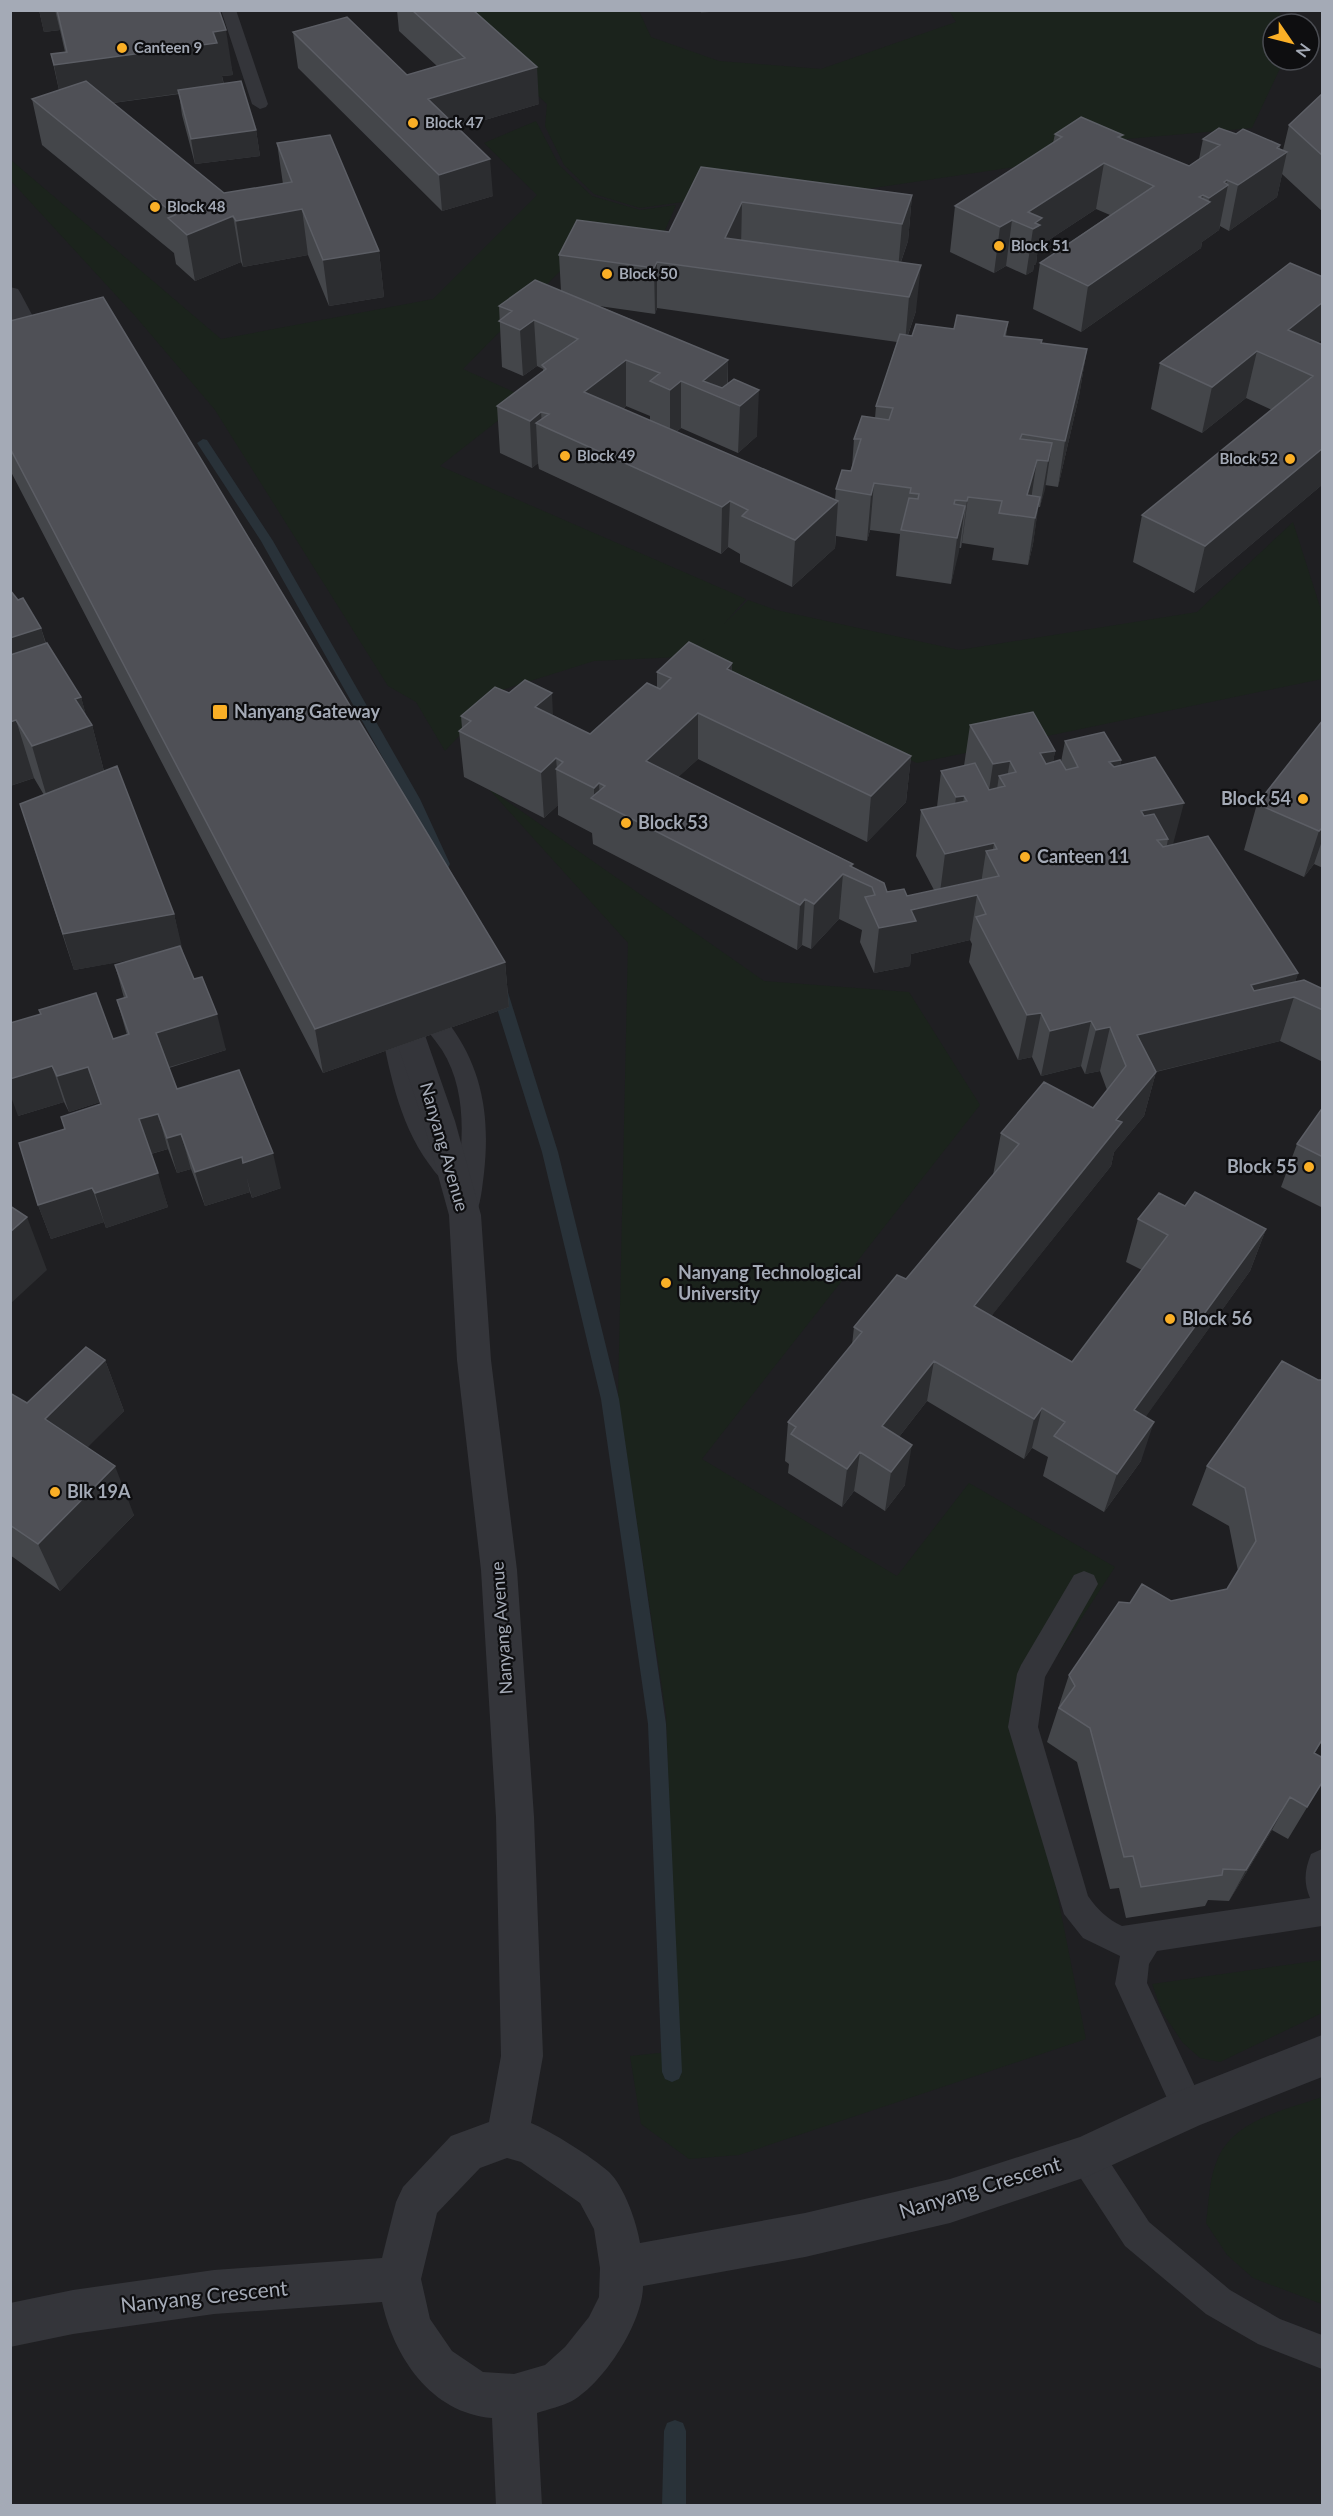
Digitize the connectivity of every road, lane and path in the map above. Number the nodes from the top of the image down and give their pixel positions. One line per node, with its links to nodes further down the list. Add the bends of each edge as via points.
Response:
1 (228, 10): 2 (lane)
2 (261, 104)
3 (10, 294): 4 (street)
4 (53, 379)
5 (391, 977): 13 (street, Nanyang Avenue, via 465,1215 474,1360 499,1570 515,1817 522,2056)
6 (1084, 1584): 10 (lane, via 1031,1674 1023,1727 1075,1903 1101,1934 1122,1941)
7 (1323, 1864): 8 (lane)
8 (1323, 1890)
9 (1323, 1911): 10 (lane)
10 (1147, 1939): 12 (lane, via 1134,1959 1131,1984)
11 (1323, 2056): 12 (street, Nanyang Crescent)
12 (1189, 2108): 14 (street, Nanyang Crescent)
13 (507, 2137): 15 (street, via 531,2144 594,2188 615,2223); 16 (street, via 466,2151 418,2202)
14 (1086, 2156): 15 (street, Nanyang Crescent, via 928,2206 805,2235); 18 (lane, via 1137,2234 1218,2302 1270,2332)
15 (622, 2268): 19 (street, via 621,2300 605,2333 581,2363 558,2384)
16 (399, 2279): 17 (street, Nanyang Crescent, via 214,2292); 19 (street, via 410,2328 436,2367 476,2394)
17 (10, 2325)
18 (1323, 2352)
19 (514, 2397): 20 (street)
20 (519, 2505)

